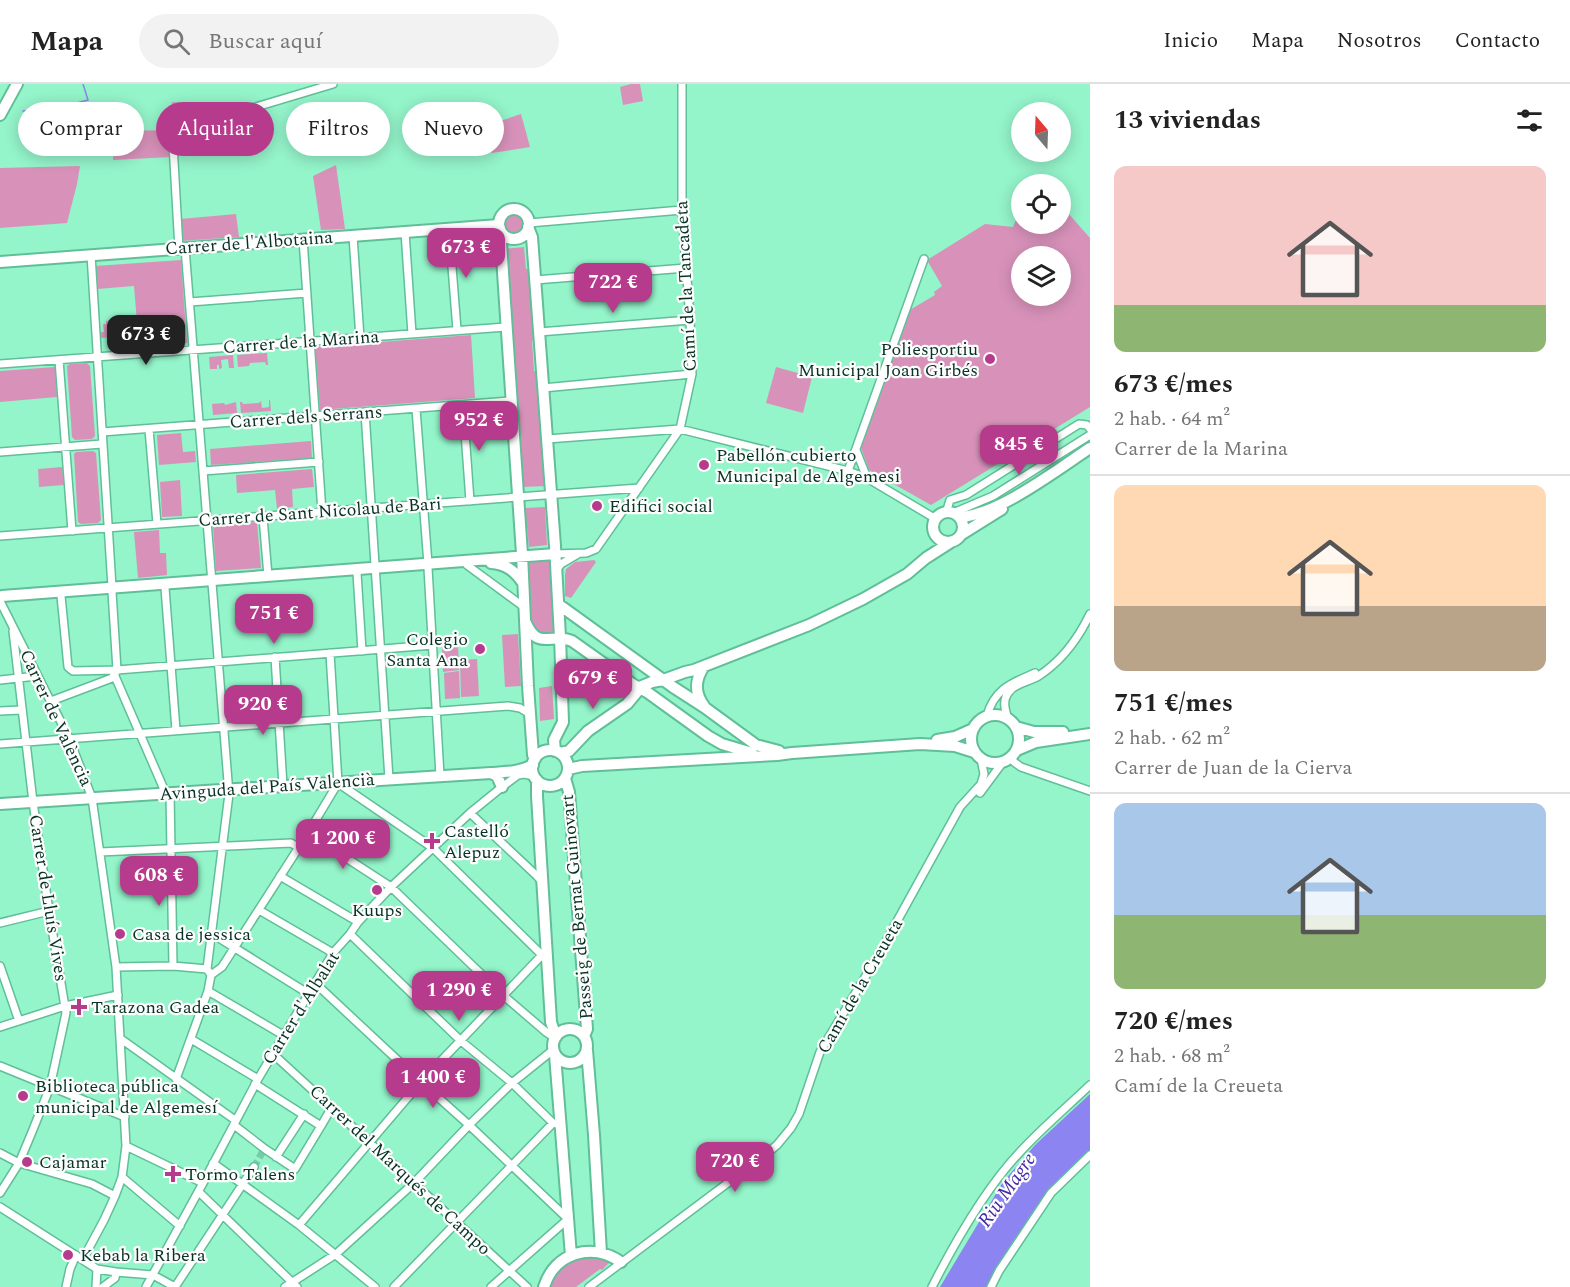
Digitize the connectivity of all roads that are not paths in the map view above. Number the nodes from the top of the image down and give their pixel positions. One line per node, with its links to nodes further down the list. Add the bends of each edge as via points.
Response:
1 (18, 84): 4 (street)
2 (333, 84): 12 (street, via 176,134 173,144)
3 (682, 84): 5 (street, Camí de la Tancadeta)
4 (0, 115)
5 (682, 210): 6 (street); 16 (street, Camí de la Tancadeta)
6 (528, 225): 7 (street, via 523,235 514,238 505,236); 7 (street, via 527,216 513,209 500,218); 17 (street)
7 (499, 227): 8 (street, Carrer de l'Albotaina); 21 (street, Passeig de Bernat Guinovart)
8 (449, 229): 9 (street, Carrer de l'Albotaina); 22 (street)
9 (405, 232): 10 (street, Carrer de l'Albotaina); 24 (street)
10 (353, 236): 11 (street, Carrer de l'Albotaina); 25 (street)
11 (303, 239): 12 (street, Carrer de l'Albotaina); 18 (street)
12 (182, 248): 13 (street, Carrer de l'Albotaina); 19 (street)
13 (91, 255): 15 (street, Carrer de l'Albotaina); 28 (street)
14 (924, 259): 48 (street)
15 (0, 262)
16 (686, 268): 17 (street); 20 (street, Camí de la Tancadeta)
17 (535, 280): 23 (street)
18 (307, 294): 19 (street); 26 (street)
19 (190, 302): 27 (street)
20 (690, 320): 23 (street); 31 (street, Camí de la Tancadeta)
21 (506, 327): 22 (street, Carrer de la Marina); 33 (street, Passeig de Bernat Guinovart)
22 (457, 330): 24 (street, Carrer de la Marina)
23 (539, 332): 32 (street)
24 (412, 334): 25 (street, Carrer de la Marina)
25 (360, 338): 26 (street, Carrer de la Marina)
26 (310, 341): 27 (street, Carrer de la Marina); 37 (street)
27 (193, 350): 28 (street, Carrer de la Marina); 38 (street)
28 (97, 357): 29 (street, Carrer de la Marina); 42 (street)
29 (59, 360): 30 (street, Carrer de la Marina); 46 (street)
30 (0, 364)
31 (692, 374): 32 (street); 40 (street, Camí de la Tancadeta)
32 (543, 388): 44 (street)
33 (511, 401): 34 (street, Carrer dels Serrans); 57 (street, Passeig de Bernat Guinovart)
34 (463, 405): 35 (street, Carrer dels Serrans); 58 (street)
35 (416, 409): 36 (street, Carrer dels Serrans); 59 (street)
36 (365, 412): 37 (street, Carrer dels Serrans); 60 (street)
37 (315, 416): 38 (street, Carrer dels Serrans); 50 (street)
38 (199, 425): 39 (street, Carrer dels Serrans); 51 (street)
39 (149, 429): 42 (street, Carrer dels Serrans); 66 (street)
40 (680, 429): 44 (street); 52 (street); 54 (street, Camí de la Tancadeta)
41 (1090, 429): 62 (street, via 1079,424 966,495 950,500)
42 (102, 432): 45 (street)
43 (1090, 435): 62 (street, via 993,496)
44 (547, 439): 55 (street)
45 (102, 444): 46 (street); 67 (street)
46 (66, 447): 49 (street); 68 (street)
47 (1090, 448): 56 (street)
48 (856, 450): 52 (street); 53 (street)
49 (0, 452)
50 (319, 462): 51 (street); 61 (street)
51 (203, 471): 65 (street)
52 (848, 471): 53 (street)
53 (867, 478): 64 (street)
54 (639, 488): 55 (street, Carrer de Sant Nicolau de Bari); 74 (street, Camí de la Tancadeta, via 596,549)
55 (551, 495): 57 (street, Carrer de Sant Nicolau de Bari); 73 (street)
56 (1018, 495): 62 (street, via 975,516); 70 (street)
57 (518, 498): 58 (street, Carrer de Sant Nicolau de Bari); 75 (street, Passeig de Bernat Guinovart)
58 (470, 501): 59 (street, Carrer de Sant Nicolau de Bari)
59 (424, 505): 60 (street, Carrer de Sant Nicolau de Bari); 78 (street)
60 (372, 508): 61 (street, Carrer de Sant Nicolau de Bari); 79 (street)
61 (322, 512): 63 (street, Carrer de Sant Nicolau de Bari)
62 (953, 514): 64 (street, via 942,514); 70 (street, via 963,525)
63 (262, 517): 65 (street, Carrer de Sant Nicolau de Bari); 82 (street)
64 (936, 519): 69 (street)
65 (207, 521): 66 (street, Carrer de Sant Nicolau de Bari); 83 (street)
66 (157, 524): 67 (street, Carrer de Sant Nicolau de Bari)
67 (108, 528): 68 (street, Carrer de Sant Nicolau de Bari); 86 (street)
68 (72, 531): 71 (street, Carrer de Sant Nicolau de Bari)
69 (935, 534): 72 (street, via 942,541); 76 (street)
70 (962, 534): 72 (street)
71 (0, 536)
72 (951, 542): 76 (street)
73 (555, 554): 74 (street); 75 (street); 80 (street)
74 (578, 554): 80 (street, Camí de la Tancadeta)
75 (522, 556): 78 (street); 84 (street, Passeig de Bernat Guinovart)
76 (926, 558): 102 (street, via 907,574 863,599 809,625)
77 (467, 565): 78 (street); 84 (street, via 503,565); 90 (street)
78 (428, 566): 79 (street); 95 (street)
79 (376, 570): 81 (street); 82 (street); 96 (street)
80 (556, 570): 89 (street)
81 (357, 573): 83 (street); 97 (street)
82 (268, 576): 83 (street)
83 (212, 582): 85 (street); 86 (street); 100 (street)
84 (524, 583): 90 (street, Passeig de Bernat Guinovart)
85 (165, 588): 86 (street); 101 (street)
86 (112, 590): 87 (street); 88 (street); 104 (street)
87 (61, 596): 88 (street); 104 (street, via 68,667 71,671)
88 (1, 599): 93 (street, Carrer de València)
89 (558, 604): 94 (street); 108 (street)
90 (524, 607): 92 (street, Passeig de Bernat Guinovart)
91 (1090, 614): 103 (street, via 1065,654)
92 (525, 620): 94 (street, via 537,639); 117 (street, Passeig de Bernat Guinovart)
93 (12, 625): 105 (street, Carrer de València); 106 (street, Carrer de Lluís Vives)
94 (560, 637): 110 (street, via 572,641); 122 (street)
95 (433, 645): 96 (street); 115 (street)
96 (381, 649): 97 (street); 118 (street)
97 (362, 651): 98 (street)
98 (330, 653): 99 (street); 120 (street)
99 (275, 657): 100 (street); 123 (street)
100 (218, 662): 101 (street); 125 (street)
101 (171, 666): 104 (street); 128 (street)
102 (699, 668): 108 (street); 109 (street); 112 (street, via 696,691)
103 (1048, 668): 119 (street, via 1005,687); 121 (street, via 1010,690 1005,699)
104 (116, 672): 111 (street, via 112,678); 129 (street)
105 (37, 676): 106 (street); 111 (street, Carrer de València)
106 (18, 678): 107 (street); 113 (street, Carrer de Lluís Vives)
107 (0, 680)
108 (663, 680): 109 (street); 110 (street, via 646,683)
109 (673, 687): 110 (street, via 663,693); 112 (street)
110 (643, 690): 116 (street); 134 (street)
111 (51, 701): 131 (street, Carrer de València)
112 (704, 707): 124 (street)
113 (21, 710): 114 (street); 132 (street, Carrer de Lluís Vives)
114 (0, 711)
115 (437, 711): 117 (street, via 508,706); 118 (street); 145 (street)
116 (615, 712): 122 (street, via 576,734 565,729); 136 (street, via 569,751)
117 (530, 714): 142 (street, Passeig de Bernat Guinovart)
118 (385, 715): 120 (street); 146 (street)
119 (987, 716): 121 (street); 127 (street)
120 (334, 719): 123 (street); 147 (street)
121 (1008, 719): 126 (street)
122 (563, 722): 136 (street, via 554,740)
123 (279, 723): 125 (street); 148 (street)
124 (725, 723): 134 (street, via 727,731); 137 (street, via 756,745)
125 (224, 727): 128 (street); 150 (street)
126 (1016, 727): 130 (street, via 1034,732); 140 (street, via 1019,741)
127 (973, 729): 135 (street); 139 (street, via 971,738)
128 (176, 730): 129 (street)
129 (140, 733): 131 (street); 152 (street)
130 (1090, 733): 140 (street, via 1036,742)
131 (69, 738): 132 (street); 153 (street, Carrer de València)
132 (25, 742): 133 (street); 154 (street, Carrer de Lluís Vives)
133 (0, 744)
134 (722, 744): 138 (street); 141 (street)
135 (920, 744): 137 (street); 139 (street, via 955,746)
136 (558, 752): 142 (street, via 544,752); 144 (street, via 565,757)
137 (792, 753): 138 (street)
138 (762, 755): 141 (street)
139 (977, 755): 140 (street, via 994,764); 157 (street, Camí de la Creueta, via 984,774 981,784)
140 (1010, 756): 151 (street, via 1021,767); 157 (street, Camí de la Creueta)
141 (700, 759): 144 (street, via 582,766)
142 (535, 770): 143 (street, Avinguda del País Valencià); 144 (street, via 541,783 552,786 562,782); 149 (street, Carrer d'Albalat); 165 (street, Passeig de Bernat Guinovart)
143 (491, 773): 145 (street, Avinguda del País Valencià); 149 (street)
144 (567, 773): 189 (street, Passeig de Bernat Guinovart, via 587,1029)
145 (440, 776): 146 (street, Avinguda del País Valencià)
146 (389, 780): 147 (street, Avinguda del País Valencià)
147 (338, 783): 148 (street, Avinguda del País Valencià); 158 (street); 161 (street)
148 (283, 786): 150 (street, Avinguda del País Valencià)
149 (502, 787): 156 (street, Carrer d'Albalat)
150 (229, 790): 152 (street, Avinguda del País Valencià); 159 (street)
151 (1090, 791)
152 (167, 794): 153 (street, Avinguda del País Valencià); 162 (street)
153 (92, 798): 154 (street, Avinguda del País Valencià); 163 (street, Carrer de València)
154 (33, 802): 155 (street, Avinguda del País Valencià); 168 (street, Carrer de Lluís Vives)
155 (0, 804)
156 (471, 813): 161 (street, Carrer d'Albalat); 165 (street)
157 (956, 815): 237 (street, Camí de la Creueta, via 820,1052 789,1132)
158 (308, 832): 160 (street); 166 (street)
159 (222, 846): 160 (street, via 291,843); 162 (street); 171 (street)
160 (298, 847): 164 (street)
161 (433, 848): 166 (street, Carrer d'Albalat); 175 (street)
162 (171, 850): 163 (street); 177 (street)
163 (100, 852): 178 (street, Carrer de València)
164 (280, 876): 167 (street); 169 (street)
165 (542, 883): 175 (street, Passeig de Bernat Guinovart)
166 (391, 887): 169 (street, Carrer d'Albalat); 184 (street)
167 (259, 910): 173 (street); 174 (street)
168 (49, 911): 170 (street); 185 (street, Carrer de Lluís Vives)
169 (358, 922): 172 (street, Carrer d'Albalat)
170 (0, 923)
171 (211, 933): 173 (street); 179 (street)
172 (350, 934): 174 (street, Carrer d'Albalat); 193 (street)
173 (234, 948): 179 (street, via 222,967); 182 (street)
174 (333, 953): 180 (street, Carrer d'Albalat)
175 (545, 957): 184 (street); 190 (street, Passeig de Bernat Guinovart)
176 (0, 966): 186 (street)
177 (173, 966): 178 (street); 179 (street)
178 (116, 967): 183 (street, Carrer de València)
179 (209, 972): 181 (street)
180 (315, 983): 182 (street, Carrer d'Albalat); 200 (street)
181 (208, 991): 188 (street); 192 (street)
182 (309, 994): 188 (street, Carrer d'Albalat)
183 (118, 995): 185 (street); 191 (street, Carrer de València)
184 (504, 996): 190 (street); 193 (street)
185 (65, 1006): 186 (street); 203 (street, Carrer de Lluís Vives)
186 (19, 1020): 187 (street)
187 (0, 1027)
188 (283, 1035): 196 (street, Carrer d'Albalat)
189 (584, 1036): 190 (street, via 570,1029); 194 (street)
190 (555, 1037): 195 (street)
191 (121, 1039): 198 (street); 206 (street, Carrer de València)
192 (191, 1039): 198 (street); 199 (street)
193 (461, 1041): 200 (street); 201 (street)
194 (587, 1050): 195 (street, via 582,1059 572,1064); 233 (street)
195 (554, 1052): 201 (street); 208 (street)
196 (272, 1053): 199 (street, Carrer d'Albalat); 204 (street, Carrer del Marqués de Campo)
197 (0, 1066): 203 (street)
198 (176, 1079): 207 (street)
199 (256, 1081): 205 (street); 207 (street, Carrer d'Albalat)
200 (421, 1082): 209 (street); 211 (street)
201 (512, 1083): 208 (street); 209 (street)
202 (1090, 1085): 255 (street, via 1019,1152 1001,1175 954,1245)
203 (50, 1087): 206 (street); 216 (street, Carrer de Lluís Vives)
204 (332, 1107): 210 (street); 211 (street, Carrer del Marqués de Campo)
205 (304, 1114): 210 (street); 215 (street)
206 (125, 1117): 212 (street, Carrer de València)
207 (235, 1123): 215 (street); 217 (street, Carrer d'Albalat)
208 (557, 1124): 218 (street); 229 (street)
209 (469, 1125): 218 (street); 222 (street)
210 (321, 1126): 215 (street, via 295,1168)
211 (369, 1143): 222 (street, Carrer del Marqués de Campo); 231 (street)
212 (126, 1146): 220 (street, Carrer de València); 221 (street)
213 (0, 1153): 216 (street)
214 (1090, 1155): 256 (street, via 1051,1193)
215 (276, 1157)
216 (19, 1163): 225 (street, Carrer de Lluís Vives); 226 (street, via 92,1184)
217 (213, 1163): 221 (street, Carrer d'Albalat); 223 (street)
218 (513, 1166): 229 (street); 230 (street)
219 (254, 1167): 223 (street)
220 (122, 1177): 226 (street, Carrer de València); 232 (street)
221 (203, 1183): 224 (street, Carrer d'Albalat)
222 (414, 1183): 230 (street, Carrer del Marqués de Campo); 234 (street)
223 (243, 1184): 228 (street); 231 (street)
224 (199, 1192): 228 (street); 232 (street, Carrer d'Albalat)
225 (0, 1193)
226 (115, 1196): 236 (street, Carrer de València)
227 (0, 1207): 236 (street)
228 (223, 1214): 242 (street); 247 (street)
229 (568, 1219): 235 (street); 239 (street)
230 (456, 1222): 239 (street, Carrer del Marqués de Campo); 250 (street)
231 (299, 1225): 234 (street)
232 (180, 1226): 241 (street, Carrer d'Albalat)
233 (601, 1253): 235 (street); 237 (street)
234 (336, 1254): 242 (street); 249 (street)
235 (571, 1256): 253 (street, via 554,1268)
236 (79, 1257): 238 (street); 243 (street, Carrer de València, via 70,1269)
237 (621, 1262): 254 (street, Camí de la Creueta)
238 (97, 1269): 240 (street); 244 (street)
239 (509, 1271): 251 (street); 252 (street, Carrer del Marqués de Campo)
240 (116, 1272): 241 (street); 245 (street, via 115,1278)
241 (154, 1273): 246 (street, Carrer d'Albalat); 247 (street)
242 (295, 1285): 248 (street)
243 (66, 1287)
244 (96, 1287)
245 (103, 1287)
246 (146, 1287)
247 (175, 1287)
248 (285, 1287)
249 (375, 1287)
250 (394, 1287)
251 (491, 1287)
252 (527, 1287)
253 (544, 1287)
254 (589, 1287)
255 (932, 1287)
256 (991, 1287)

